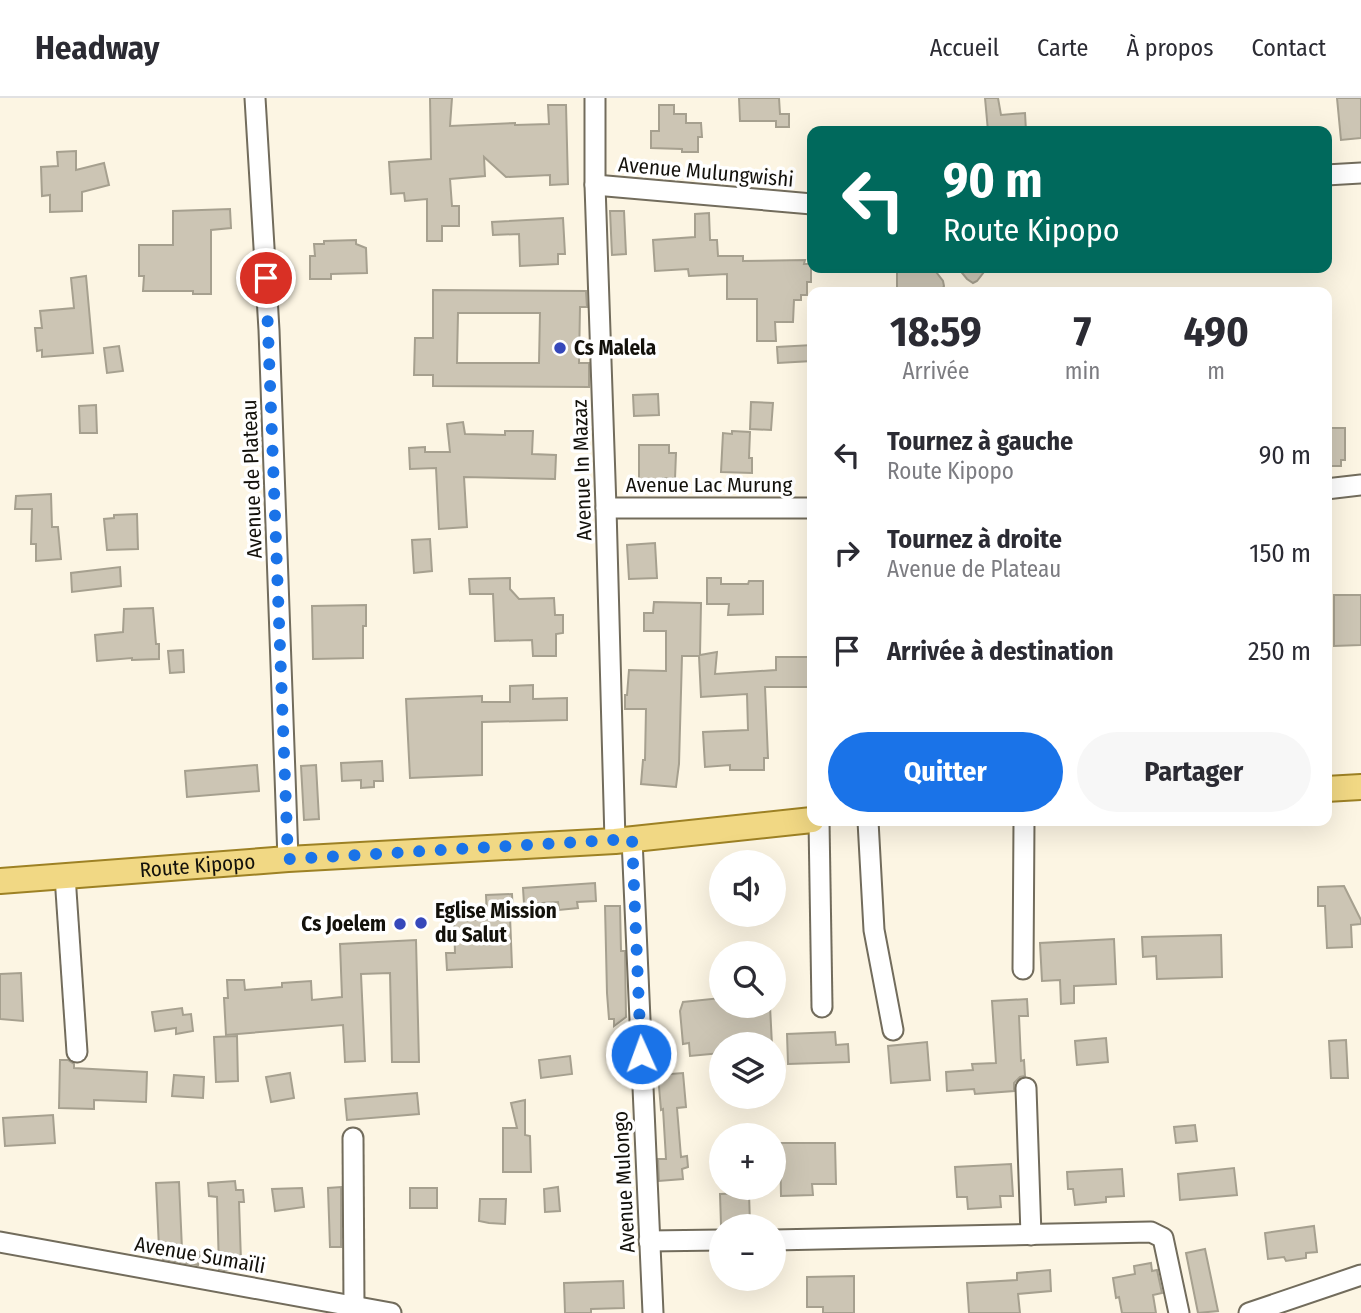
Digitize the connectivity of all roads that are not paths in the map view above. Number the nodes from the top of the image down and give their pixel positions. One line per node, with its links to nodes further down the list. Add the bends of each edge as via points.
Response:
1 (255, 98): 18 (street, Avenue de Plateau, via 269,330)
2 (595, 98): 5 (street, Avenue In Mazaz)
3 (1361, 173): 4 (street)
4 (1332, 175)
5 (595, 185): 6 (street, Avenue Mulungwishi); 9 (street, Avenue In Mazaz)
6 (807, 204)
7 (1361, 485): 8 (street)
8 (1332, 488)
9 (606, 508): 10 (street, Avenue Lac Murung); 17 (street, Avenue In Mazaz)
10 (807, 508)
11 (1361, 787): 12 (main road)
12 (1332, 789)
13 (807, 821): 17 (main road, Route Kipopo)
14 (819, 826): 22 (street)
15 (868, 826): 23 (street, via 874,930)
16 (1024, 826): 21 (street)
17 (623, 840): 18 (main road, Route Kipopo); 30 (street, Avenue Mulongo)
18 (288, 859): 19 (main road, Route Kipopo)
19 (65, 876): 20 (main road, Route Kipopo); 24 (street)
20 (0, 881)
21 (1023, 969)
22 (822, 1007)
23 (893, 1030)
24 (77, 1052)
25 (1026, 1088): 27 (street)
26 (353, 1138): 33 (street)
27 (1031, 1235): 29 (street); 36 (street, via 1159,1235)
28 (709, 1240): 30 (street)
29 (786, 1240)
30 (649, 1241): 35 (street, Avenue Mulongo)
31 (0, 1242): 33 (street, Avenue Sumaïli)
32 (1361, 1275): 37 (street)
33 (354, 1306): 34 (street, Avenue Sumaïli)
34 (391, 1313)
35 (653, 1313)
36 (1179, 1313)
37 (1250, 1313)

